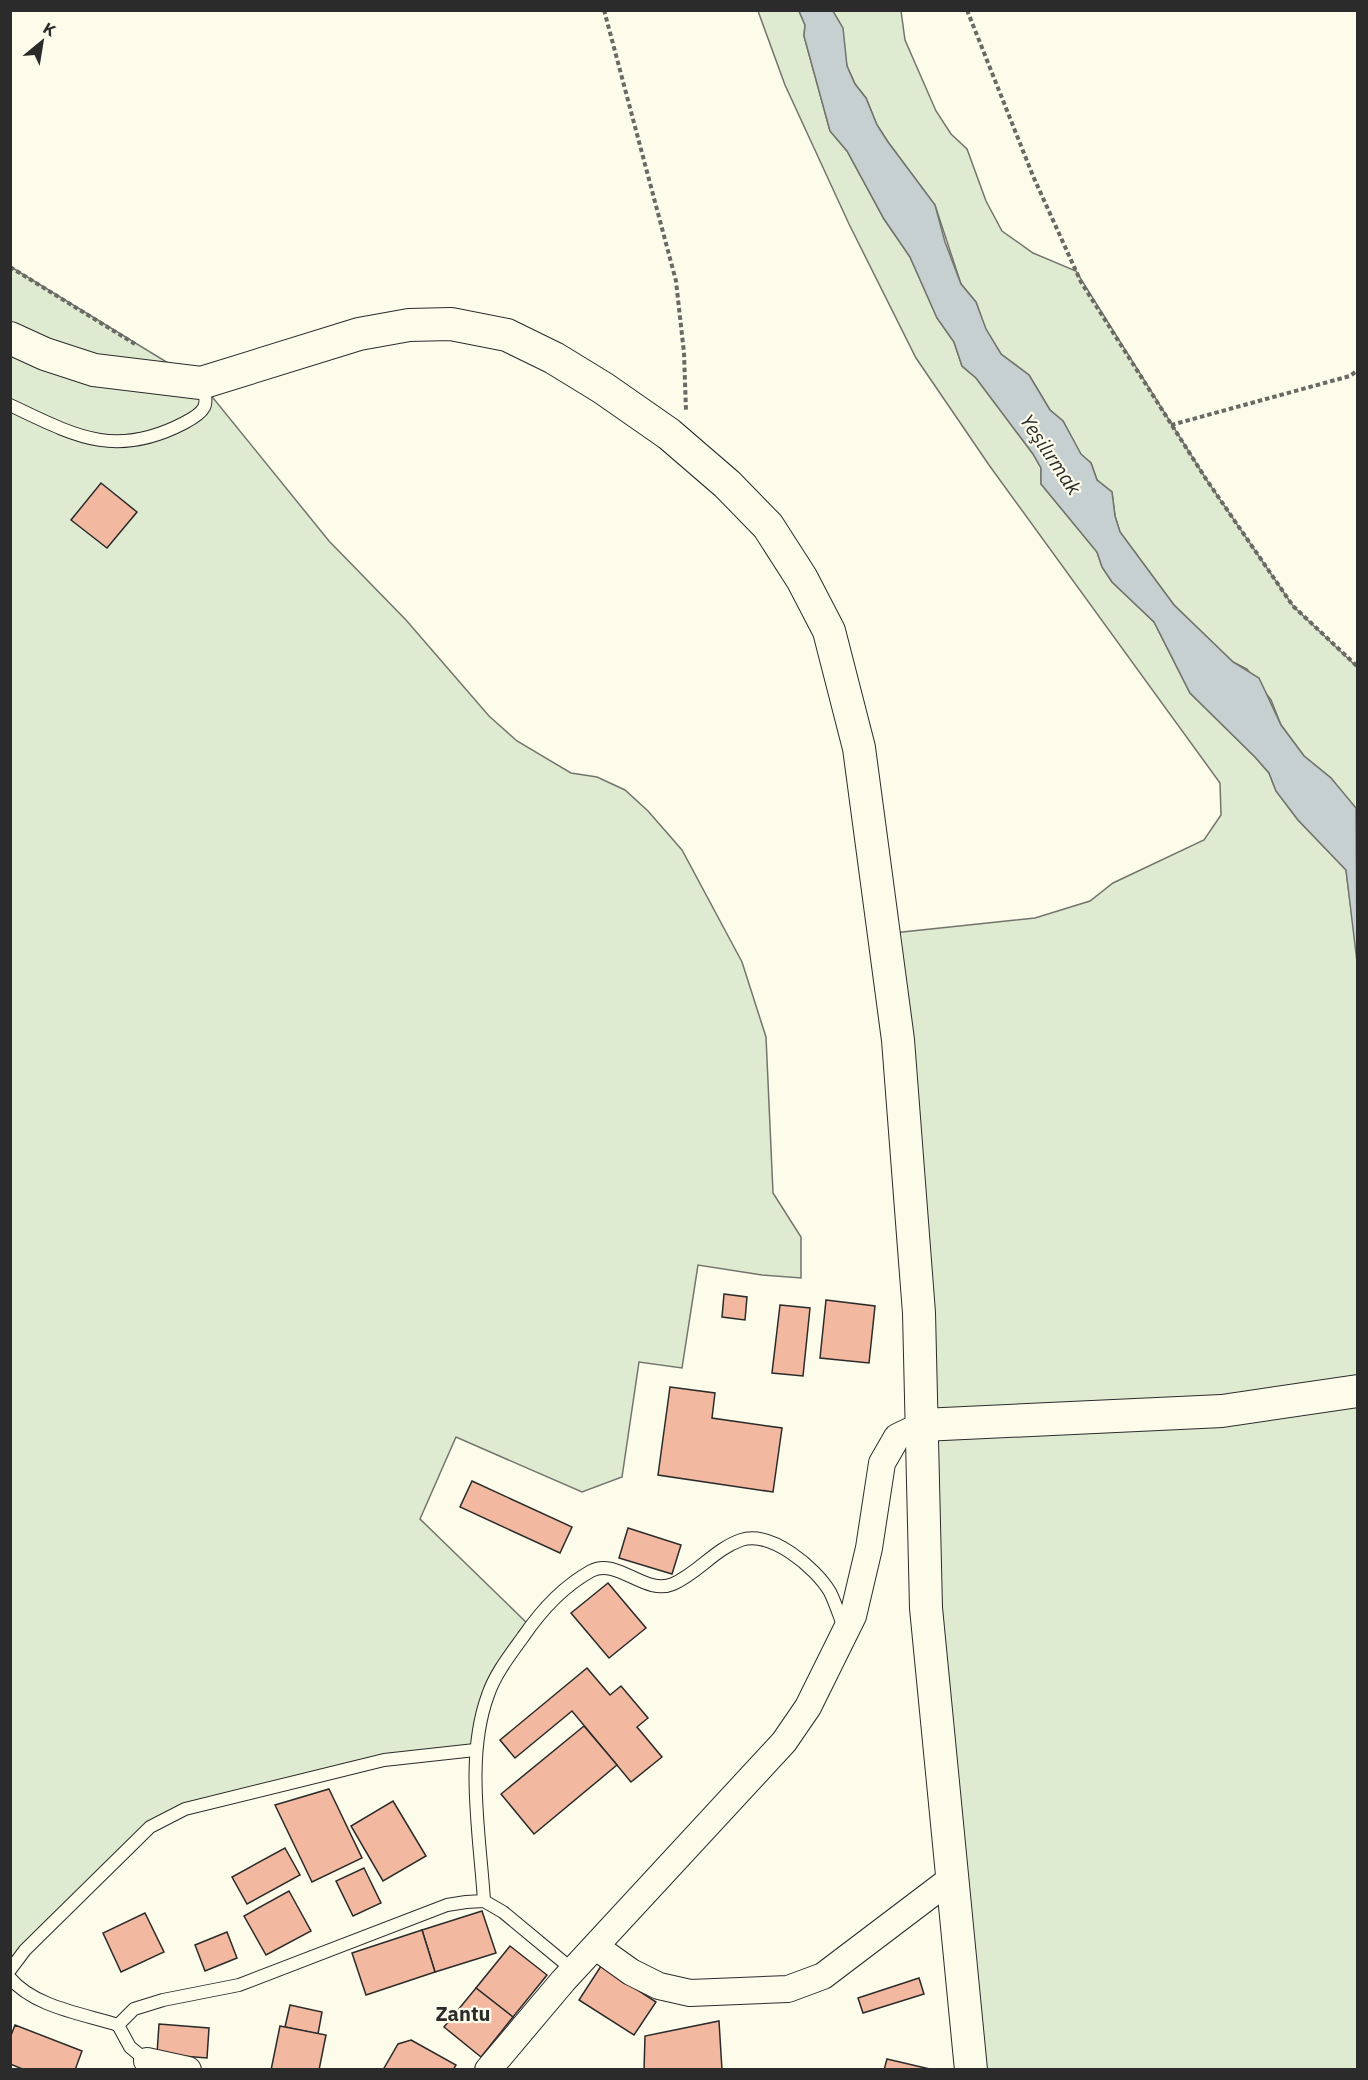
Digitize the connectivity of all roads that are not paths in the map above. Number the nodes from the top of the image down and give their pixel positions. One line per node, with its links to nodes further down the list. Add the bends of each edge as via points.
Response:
1 (10, 338): 2 (street, via 94,370)
2 (201, 383): 3 (lane, via 207,399 196,416 141,440 117,443 87,438); 5 (street, via 359,334 409,325 451,324 507,335 603,388 684,447 768,526 802,579 829,632 860,748 898,1040 919,1312)
3 (10, 405)
4 (1358, 1391): 5 (street, via 1222,1411)
5 (922, 1425): 6 (street, via 897,1437 882,1463 869,1548); 8 (street, via 926,1608)
6 (846, 1631): 7 (lane, via 830,1592 810,1567 787,1550 765,1541 743,1539 721,1550 689,1577 668,1586 649,1585 611,1569 592,1570 552,1602 503,1665 488,1693); 10 (street, via 808,1707 784,1742)
7 (475, 1750): 9 (lane); 11 (lane, via 384,1760 185,1809 150,1827 25,1950)
8 (951, 1879): 10 (street, via 823,1976 788,1989 690,1993 659,1986); 18 (street)
9 (484, 1901): 12 (lane); 14 (lane, via 447,1905 239,1985 134,2009)
10 (596, 1947): 12 (street)
11 (10, 1970)
12 (573, 1970): 16 (street)
13 (10, 1978): 14 (lane, via 40,1999)
14 (118, 2025): 15 (lane, via 130,2047)
15 (147, 2061): 17 (street)
16 (497, 2068)
17 (177, 2069)
18 (971, 2070)

